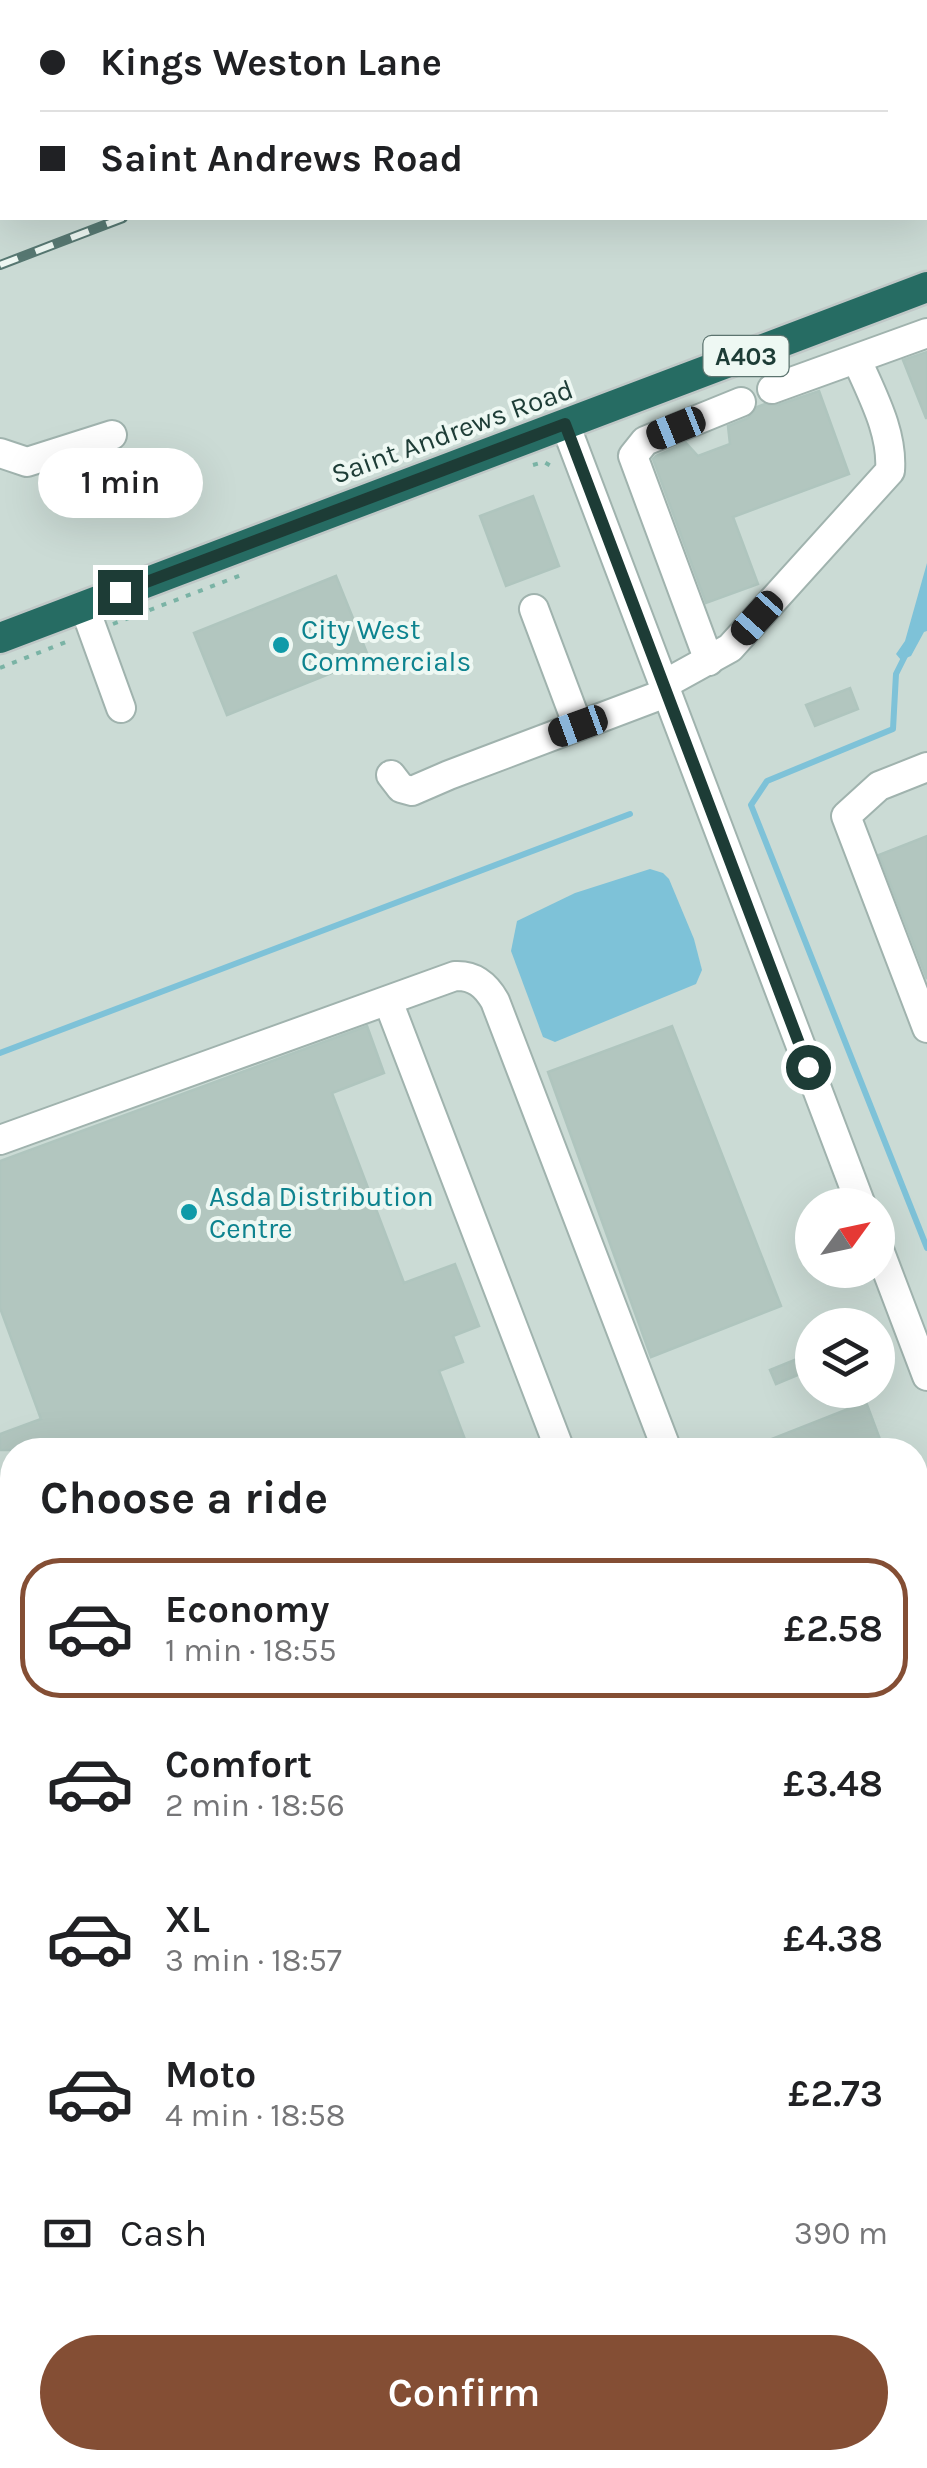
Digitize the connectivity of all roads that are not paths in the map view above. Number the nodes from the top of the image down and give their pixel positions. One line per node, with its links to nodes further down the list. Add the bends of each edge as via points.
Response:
1 (927, 287): 6 (highway, Saint Andrews Road / A403)
2 (927, 332): 3 (street)
3 (857, 360): 4 (street); 12 (street, via 884,425 890,471 730,648)
4 (772, 390)
5 (741, 402): 12 (street, via 644,441 633,456)
6 (565, 424): 10 (highway, Saint Andrews Road / A403); 13 (street)
7 (112, 434): 8 (street, via 27,462)
8 (0, 453)
9 (534, 609): 15 (street)
10 (88, 619): 11 (highway, Saint Andrews Road / A403); 14 (street)
11 (0, 638)
12 (709, 661): 13 (street)
13 (665, 689): 15 (street); 21 (street)
14 (120, 708)
15 (578, 726): 17 (street, via 412,791)
16 (927, 767): 19 (street, via 879,786 846,816)
17 (391, 776)
18 (388, 1000): 20 (street); 24 (street); 25 (street, via 455,976 474,979 490,993)
19 (927, 1028)
20 (0, 1140)
21 (856, 1188)
22 (894, 1288): 23 (street)
23 (927, 1376)
24 (555, 1438)
25 (661, 1438)

